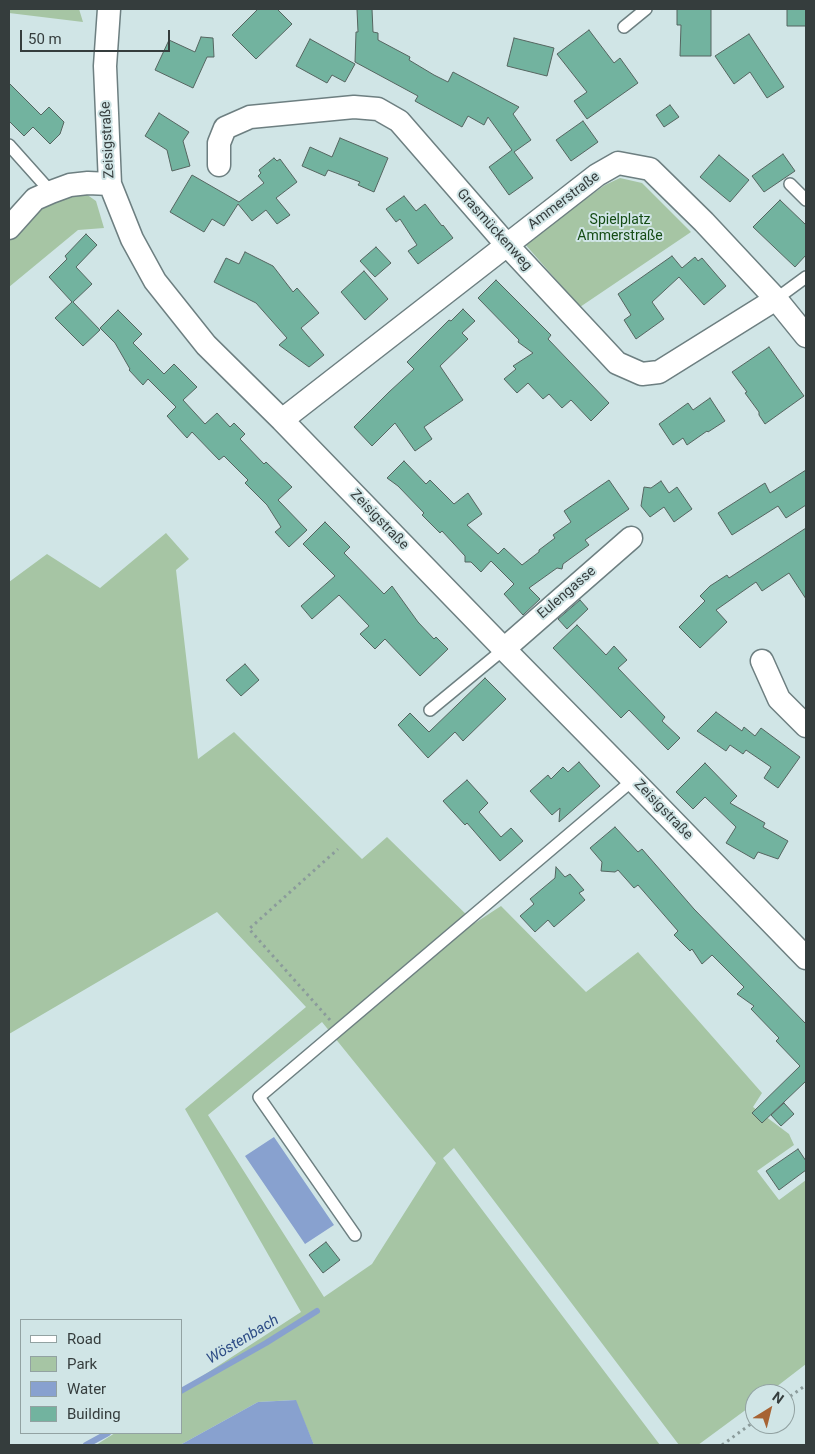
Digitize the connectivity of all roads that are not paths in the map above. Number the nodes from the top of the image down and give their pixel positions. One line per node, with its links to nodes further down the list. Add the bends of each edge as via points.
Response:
1 (109, 9): 6 (street, Zeisigstraße, via 105,66)
2 (646, 9): 3 (lane)
3 (624, 27)
4 (9, 144): 8 (lane)
5 (219, 165): 11 (street, Grasmückenweg, via 219,143 226,128 250,117 378,108 399,121)
6 (110, 184): 8 (street, via 70,185); 15 (street, Zeisigstraße, via 132,240 155,281 206,345)
7 (790, 184): 9 (lane)
8 (51, 192): 10 (street, via 35,199)
9 (806, 200)
10 (9, 228)
11 (506, 244): 13 (street, Grasmückenweg, via 617,363 642,374 659,372); 13 (street, Ammerstraße, via 597,175 618,163 626,164 650,170); 15 (street, Ammerstraße)
12 (806, 277): 13 (lane)
13 (776, 299): 14 (street, Ammerstraße)
14 (806, 336)
15 (282, 420): 17 (street, Zeisigstraße)
16 (631, 538): 17 (street, Eulengasse)
17 (504, 649): 19 (lane); 21 (street, Zeisigstraße)
18 (762, 661): 20 (street, via 779,699)
19 (430, 710)
20 (806, 726)
21 (633, 780): 22 (street, Zeisigstraße); 23 (lane, via 259,1097)
22 (806, 958)
23 (354, 1235)

